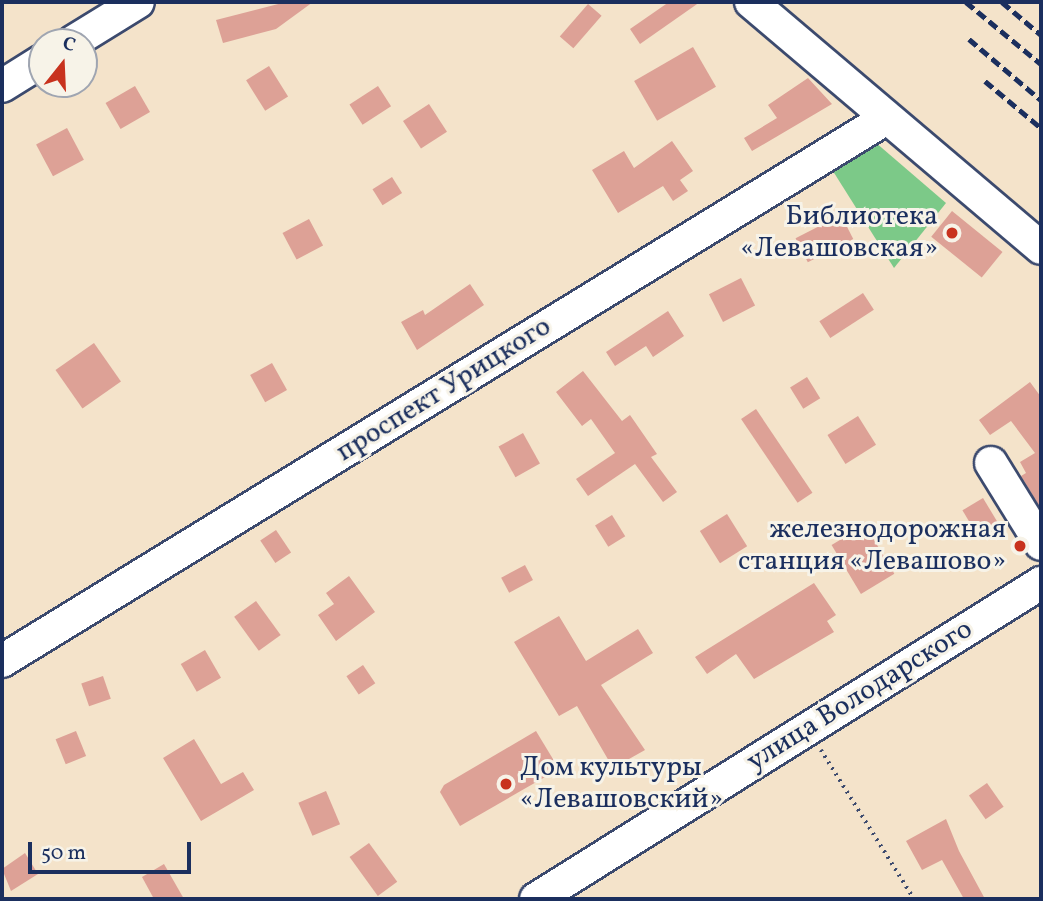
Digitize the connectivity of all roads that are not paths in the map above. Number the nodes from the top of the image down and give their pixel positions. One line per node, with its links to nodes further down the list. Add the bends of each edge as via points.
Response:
1 (138, 2): 3 (street)
2 (751, 2): 6 (street)
3 (96, 28)
4 (28, 70): 5 (street)
5 (2, 86)
6 (886, 119): 7 (street); 11 (street, проспект Урицкого)
7 (1041, 248)
8 (991, 463): 9 (street)
9 (1041, 544)
10 (1041, 583): 12 (street, улица Володарского)
11 (2, 661)
12 (536, 899)

